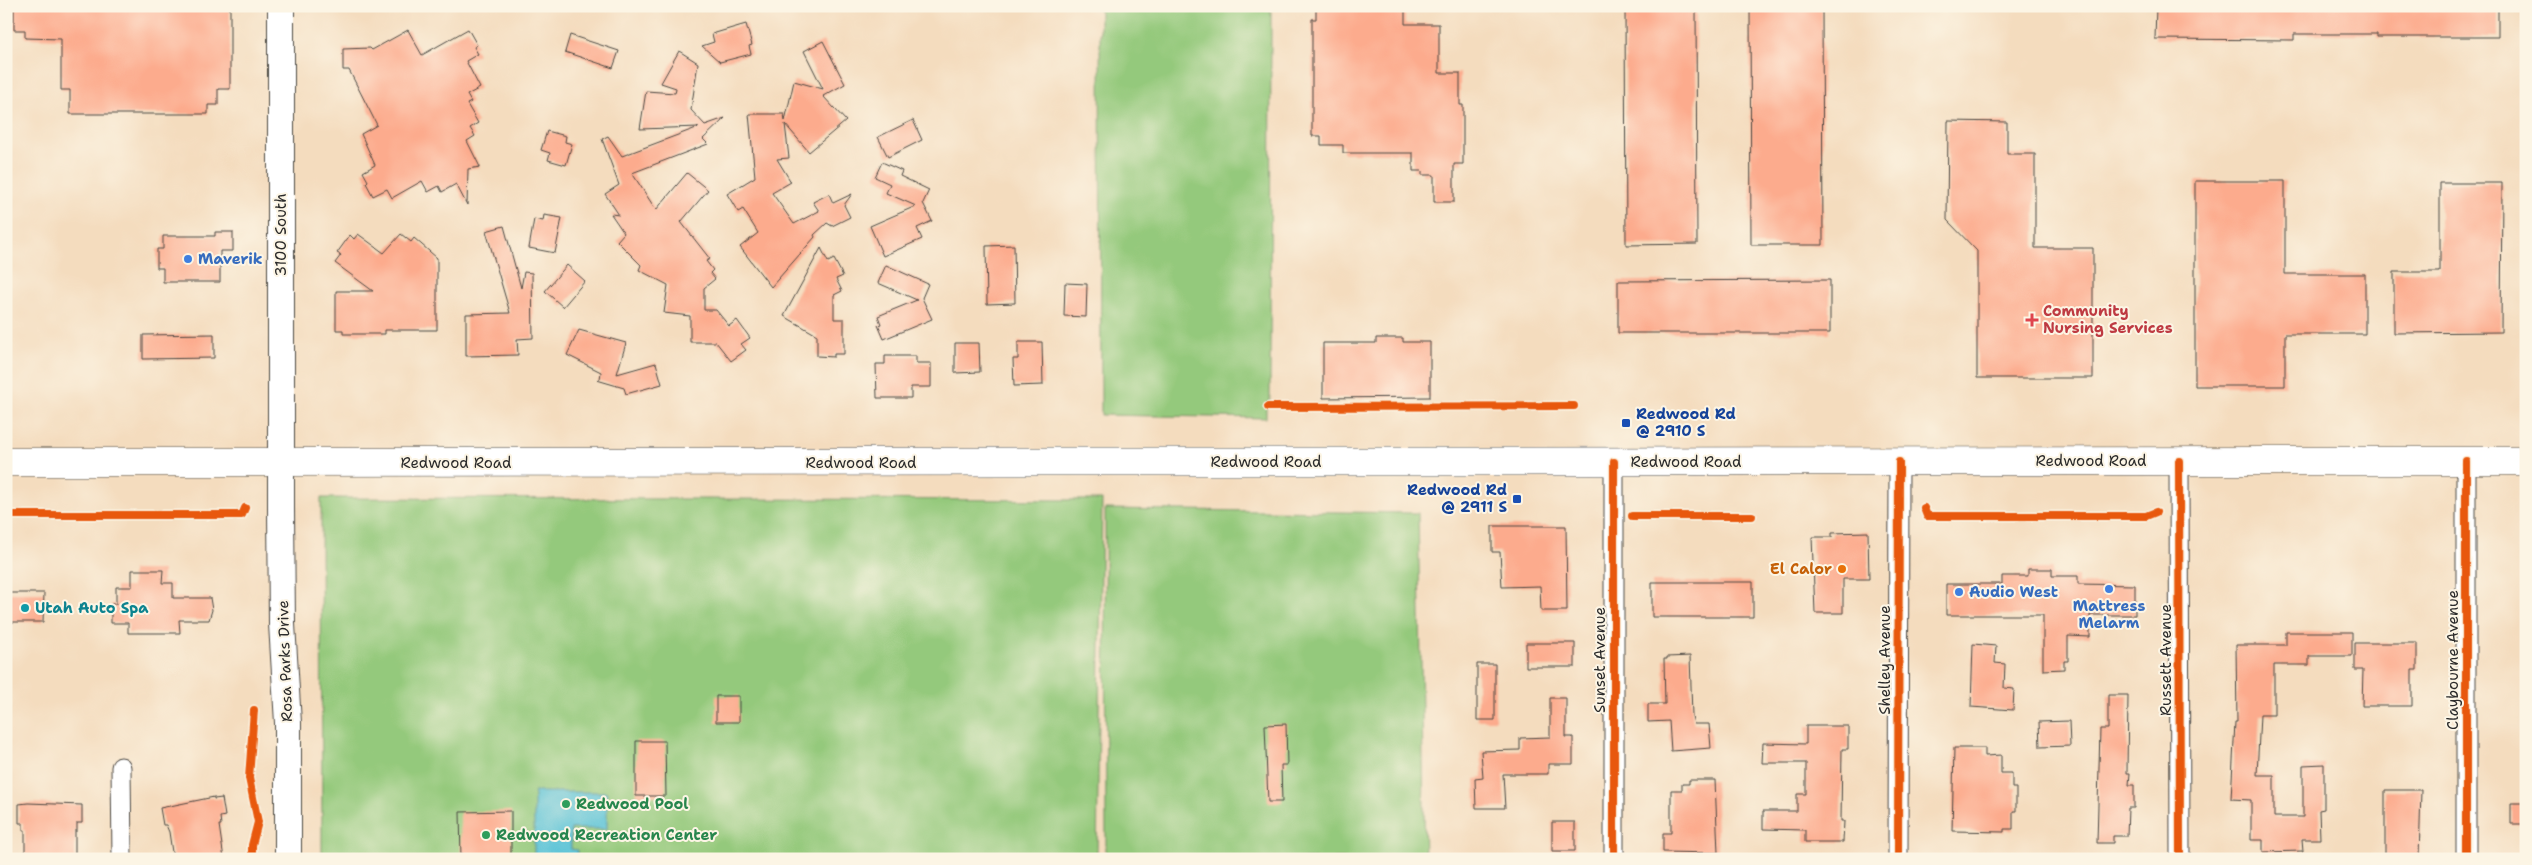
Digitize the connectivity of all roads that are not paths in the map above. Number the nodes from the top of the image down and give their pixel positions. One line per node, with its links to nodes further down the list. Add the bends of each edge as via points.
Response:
1 (281, 6): 8 (main road, 3100 South)
2 (2180, 461): 3 (main road, Redwood Road); 7 (main road, Redwood Road); 14 (street, Russett Avenue)
3 (2466, 461): 4 (main road, Redwood Road); 15 (street, Claybourne Avenue)
4 (2526, 461)
5 (6, 462): 8 (main road, Redwood Road)
6 (1614, 462): 7 (main road, Redwood Road); 8 (main road, Redwood Road); 12 (street, Sunset Avenue)
7 (1899, 462): 13 (street, Shelley Avenue)
8 (281, 463): 11 (main road, Rosa Parks Drive)
9 (121, 767): 10 (street)
10 (122, 859)
11 (288, 859)
12 (1614, 859)
13 (1898, 859)
14 (2180, 859)
15 (2466, 859)

